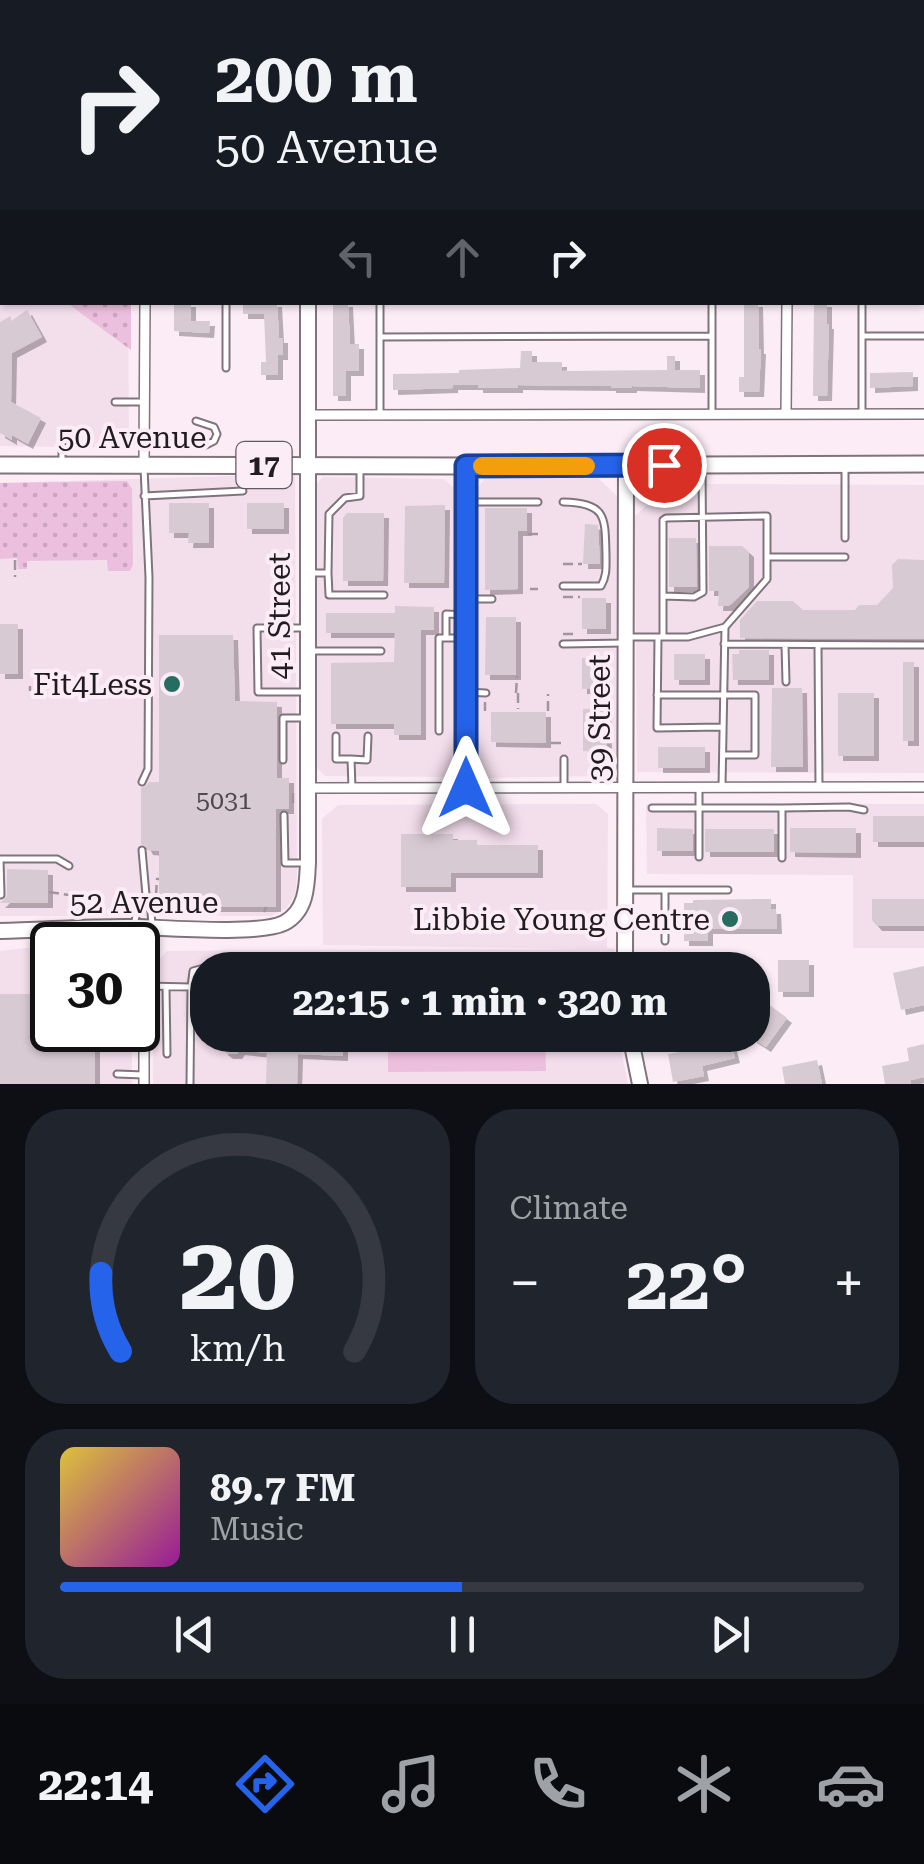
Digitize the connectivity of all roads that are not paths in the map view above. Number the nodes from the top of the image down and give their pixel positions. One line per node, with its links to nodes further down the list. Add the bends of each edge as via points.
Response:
1 (145, 305): 14 (street)
2 (226, 305): 12 (lane)
3 (308, 305): 20 (street, 41 Street)
4 (380, 305): 11 (lane)
5 (712, 305): 8 (lane)
6 (787, 305): 16 (street)
7 (862, 305): 9 (lane)
8 (712, 336): 11 (lane); 15 (lane)
9 (862, 336): 10 (lane); 17 (lane)
10 (924, 336)
11 (380, 337): 21 (lane)
12 (226, 368)
13 (115, 402): 14 (lane)
14 (144, 402): 19 (street)
15 (712, 414): 16 (street); 21 (street)
16 (786, 414): 17 (street)
17 (862, 414): 18 (street)
18 (924, 414)
19 (144, 415): 22 (lane); 24 (street)
20 (308, 415): 21 (street); 33 (street, 41 Street)
21 (380, 415)
22 (158, 416)
23 (196, 421): 24 (lane, via 214,427 214,442)
24 (144, 435): 30 (street)
25 (62, 439): 29 (lane)
26 (0, 464): 29 (main road, 50 Avenue / 17)
27 (844, 464): 28 (main road, 50 Avenue / 17); 32 (main road, 50 Avenue / 17); 42 (lane)
28 (924, 464)
29 (62, 465): 30 (main road, 50 Avenue / 17)
30 (144, 465): 33 (main road, 50 Avenue / 17); 37 (lane)
31 (626, 465): 32 (main road, 50 Avenue / 17); 35 (main road, 50 Avenue / 17); 58 (street, 39 Street)
32 (702, 465): 41 (lane)
33 (308, 466): 34 (main road, 50 Avenue / 17); 46 (street, 41 Street)
34 (360, 466): 35 (main road, 50 Avenue / 17); 45 (lane, via 360,496 344,498 329,514)
35 (466, 466): 38 (street)
36 (243, 491): 37 (lane)
37 (144, 496): 81 (lane, via 149,634 148,768)
38 (466, 502): 39 (lane); 50 (street)
39 (538, 502)
40 (564, 502): 47 (lane, via 587,504 604,520 606,578 600,586)
41 (702, 517): 43 (lane, via 767,516); 49 (lane, via 664,520); 49 (lane, via 703,592)
42 (845, 538)
43 (767, 557): 44 (lane); 53 (lane, via 767,579)
44 (845, 557)
45 (328, 572): 46 (lane); 48 (lane, via 329,595)
46 (306, 573): 54 (street, 41 Street)
47 (564, 586)
48 (384, 595)
49 (663, 596): 55 (lane)
50 (466, 599): 51 (lane); 52 (street)
51 (492, 599)
52 (466, 615): 56 (lane, via 446,614); 57 (street)
53 (724, 627): 55 (lane); 60 (lane)
54 (306, 628): 64 (street, 41 Street); 67 (lane, via 257,628 258,692)
55 (660, 637): 58 (lane); 70 (lane)
56 (446, 638): 57 (lane); 74 (lane, via 439,638)
57 (466, 638): 68 (street)
58 (626, 640): 59 (lane); 82 (street, 39 Street)
59 (564, 644)
60 (724, 644): 61 (lane); 71 (lane)
61 (785, 644): 62 (lane); 66 (lane)
62 (818, 644): 63 (lane); 85 (lane)
63 (924, 644)
64 (307, 651): 65 (lane); 67 (street, 41 Street)
65 (382, 651)
66 (786, 682)
67 (307, 692): 72 (street, 41 Street)
68 (466, 692): 69 (lane); 89 (street)
69 (486, 693)
70 (657, 694): 71 (lane); 73 (lane, via 657,728)
71 (724, 695): 73 (lane); 77 (lane, via 754,695 755,755)
72 (307, 718): 79 (lane, via 283,718); 90 (street, 41 Street)
73 (723, 728): 77 (lane)
74 (439, 731)
75 (336, 736): 80 (lane, via 336,759)
76 (368, 736): 80 (lane, via 368,760)
77 (723, 755): 84 (lane)
78 (564, 759): 86 (lane)
79 (283, 760)
80 (352, 760): 88 (lane)
81 (142, 782)
82 (626, 786): 83 (street); 86 (street); 102 (street, 39 Street)
83 (698, 786): 84 (street); 92 (lane)
84 (722, 786): 85 (street)
85 (819, 786): 87 (street)
86 (564, 787): 89 (street)
87 (924, 787)
88 (352, 788): 89 (street); 90 (street)
89 (466, 788)
90 (300, 790): 100 (street, 41 Street)
91 (652, 808): 92 (lane)
92 (699, 808): 93 (lane); 97 (lane)
93 (782, 808): 94 (lane); 98 (lane)
94 (864, 810)
95 (284, 815): 100 (lane, via 285,863)
96 (142, 850): 106 (lane)
97 (699, 857)
98 (782, 858)
99 (0, 859): 101 (lane, via 57,859); 105 (lane)
100 (308, 862): 109 (street, 41 Street, via 301,907)
101 (70, 866)
102 (626, 890): 104 (lane); 114 (street, 39 Street)
103 (728, 890): 104 (lane)
104 (665, 891): 113 (lane)
105 (1, 895)
106 (146, 895): 107 (lane, via 137,912); 108 (lane, via 152,912)
107 (141, 922)
108 (146, 922)
109 (286, 922): 110 (street, 52 Avenue)
110 (160, 927)
111 (30, 930): 112 (street, 52 Avenue)
112 (0, 931)
113 (665, 940)
114 (625, 952)
115 (160, 986): 116 (lane)
116 (166, 986): 117 (lane); 121 (lane)
117 (190, 987)
118 (144, 1052): 123 (street)
119 (190, 1052): 124 (lane)
120 (633, 1052): 125 (street)
121 (167, 1054)
122 (118, 1074): 123 (lane)
123 (144, 1080)
124 (190, 1084)
125 (640, 1084)

